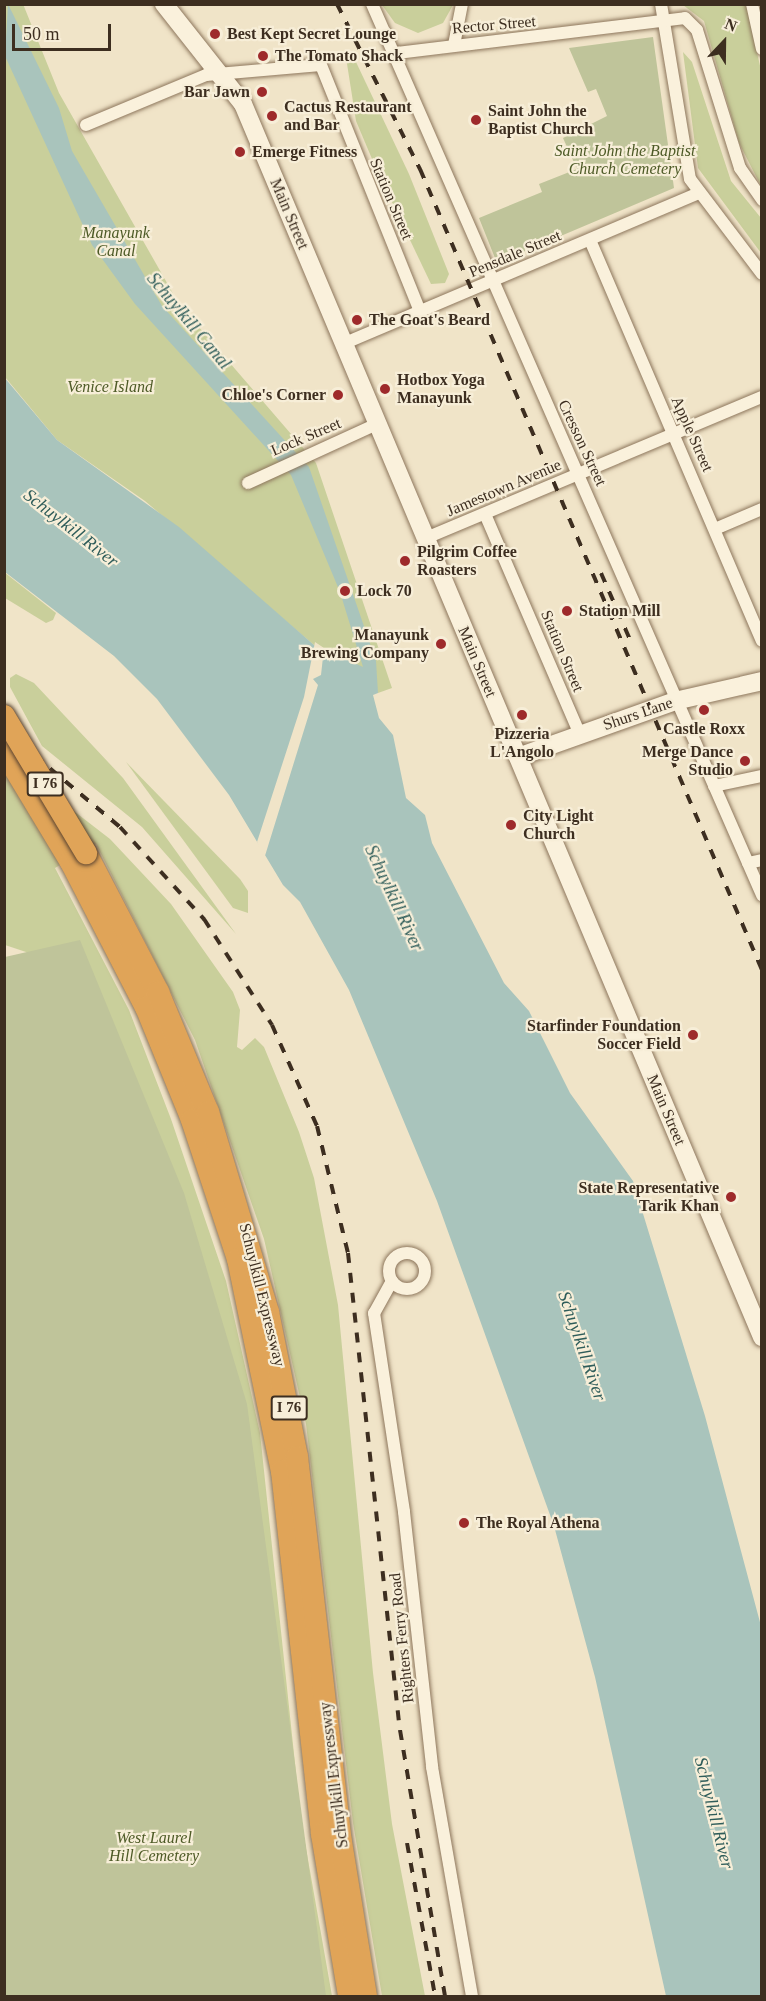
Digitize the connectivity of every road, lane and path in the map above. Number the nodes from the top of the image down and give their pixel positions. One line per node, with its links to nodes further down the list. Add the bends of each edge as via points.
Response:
1 (372, 4): 9 (street, Cresson Street)
2 (462, 4): 7 (street)
3 (661, 4): 6 (street)
4 (752, 4): 8 (street)
5 (170, 7): 10 (street, Main Street)
6 (665, 20): 7 (street, Rector Street); 12 (street, via 688,175); 13 (street, Rector Street, via 685,18 693,24 740,168)
7 (454, 45): 9 (street, Rector Street)
8 (762, 49)
9 (397, 53): 16 (street, Cresson Street)
10 (224, 75): 11 (street, via 200,77); 17 (street, Station Street, via 321,65); 18 (street, Main Street, via 241,100)
11 (86, 125)
12 (699, 193): 14 (street, Pensdale Street); 15 (street)
13 (762, 200)
14 (590, 240): 16 (street, Pensdale Street); 21 (street, Apple Street)
15 (762, 274)
16 (492, 282): 17 (street, Pensdale Street); 22 (street, Cresson Street)
17 (420, 311): 18 (street, Pensdale Street)
18 (343, 344): 20 (street, Main Street)
19 (762, 398): 21 (street, Jamestown Avenue)
20 (377, 424): 23 (street, Lock Street); 27 (street, Main Street)
21 (674, 434): 22 (street, Jamestown Avenue); 26 (street, Apple Street)
22 (578, 475): 25 (street, Jamestown Avenue); 30 (street, Cresson Street)
23 (248, 483)
24 (762, 509): 26 (street)
25 (484, 514): 27 (street, Jamestown Avenue); 32 (street, Station Street)
26 (715, 529): 28 (street, Apple Street)
27 (426, 538): 34 (street, Main Street)
28 (762, 642)
29 (762, 681): 30 (street, Shurs Lane)
30 (675, 701): 32 (street, Shurs Lane); 36 (street, Cresson Street)
31 (4, 716): 37 (highway, Schuylkill Expressway / I 76, bridge)
32 (580, 735): 34 (street, Shurs Lane)
33 (4, 751): 37 (highway, Schuylkill Expressway / I 76)
34 (518, 757): 42 (street, Main Street)
35 (762, 776): 36 (street)
36 (714, 786): 39 (street, Cresson Street)
37 (79, 858): 43 (highway, Schuylkill Expressway / I 76, via 179,1087 215,1187 255,1329 282,1471 322,1834); 44 (highway, Schuylkill Expressway / I 76, via 158,992 204,1102 268,1312 297,1456 341,1842)
38 (762, 860): 39 (street)
39 (748, 863): 40 (street, Cresson Street)
40 (762, 895)
41 (392, 1281): 45 (street, Righters Ferry Road, via 374,1313 404,1512 434,1777)
42 (762, 1337)
43 (349, 1996)
44 (366, 1996)
45 (472, 1996)

